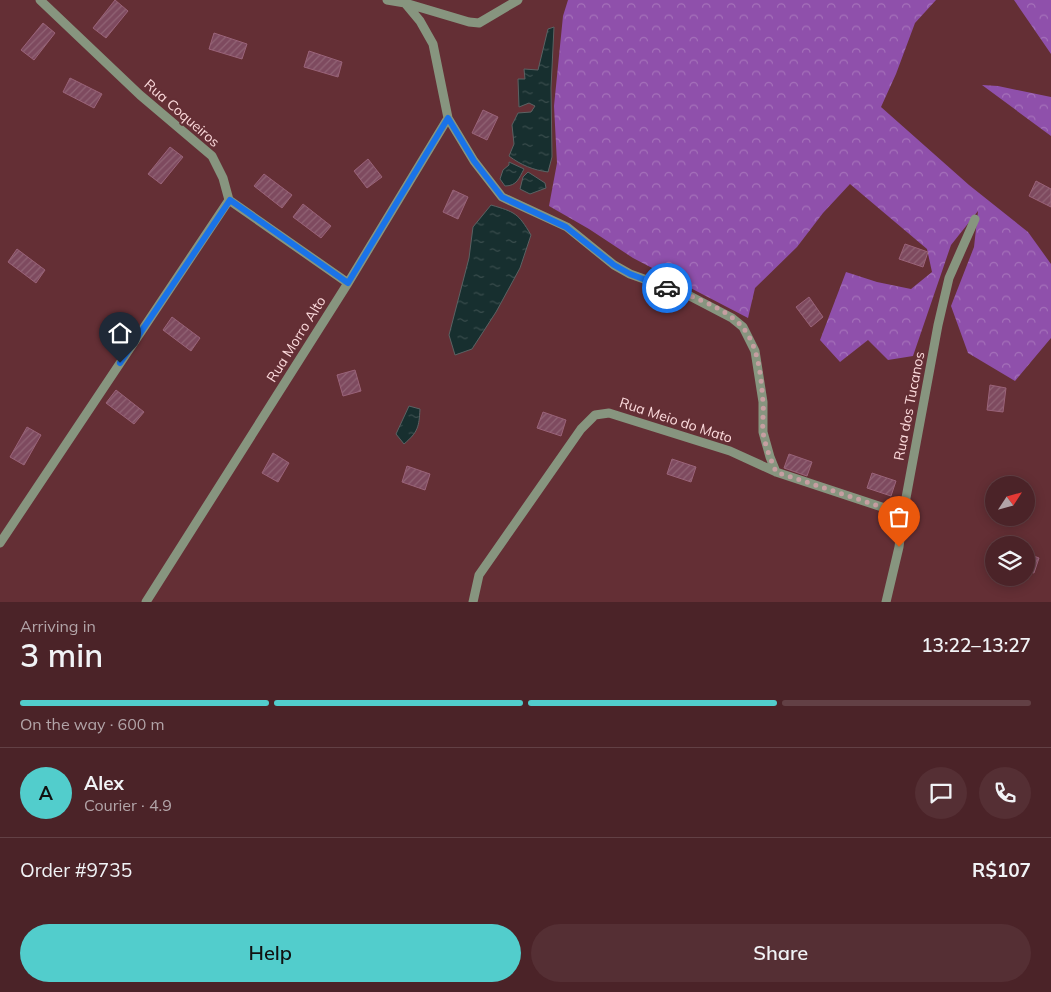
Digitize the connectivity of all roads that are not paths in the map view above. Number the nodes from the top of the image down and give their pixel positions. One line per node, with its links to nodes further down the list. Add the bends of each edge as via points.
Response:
1 (40, 0): 6 (street, Rua Coqueiros, via 140,95 212,156)
2 (387, 0): 4 (street)
3 (518, 0): 4 (street, via 479,23)
4 (405, 3): 5 (street, via 434,44)
5 (448, 118): 8 (street, Rua Morro Alto); 9 (street, via 474,161 502,197 566,227 630,274 686,294 743,327 755,351 763,402 763,432)
6 (230, 200): 8 (street); 11 (street)
7 (975, 219): 10 (street, Rua dos Tucanos, via 949,278)
8 (348, 283): 12 (street, Rua Morro Alto)
9 (776, 472): 10 (street, Rua Meio do Mato); 13 (street, Rua Meio do Mato, via 730,451 609,413 595,416 581,429 480,575)
10 (903, 514): 14 (street, Rua dos Tucanos)
11 (0, 543)
12 (146, 602)
13 (473, 602)
14 (886, 602)

